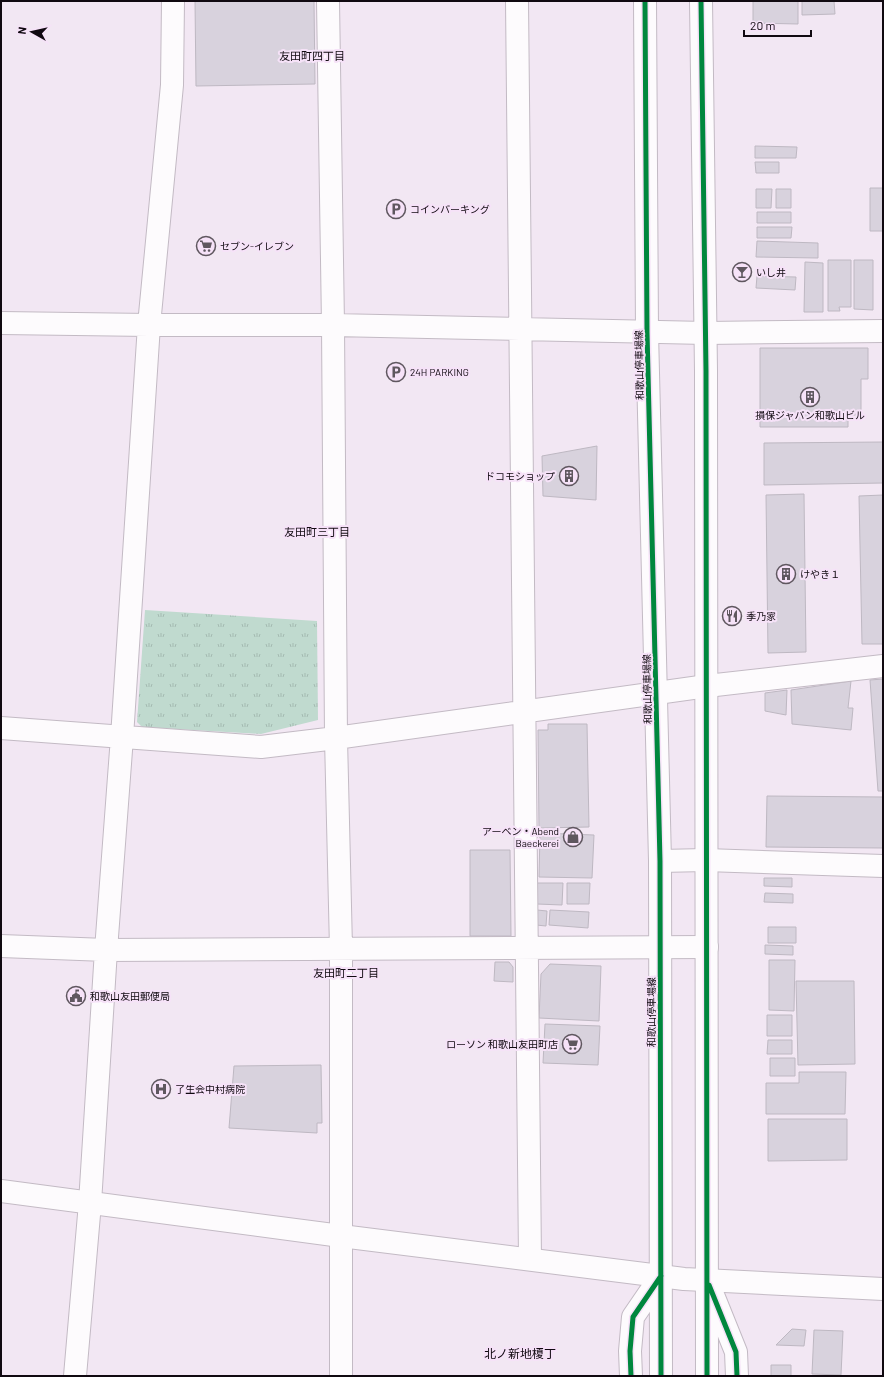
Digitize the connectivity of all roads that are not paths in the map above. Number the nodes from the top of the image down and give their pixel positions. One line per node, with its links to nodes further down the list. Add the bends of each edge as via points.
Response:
1 (173, 1): 7 (street, via 172,85)
2 (328, 1): 8 (street)
3 (517, 1): 9 (street)
4 (645, 1): 10 (street, 和歌山停車場線)
5 (701, 1): 12 (street)
6 (1, 323): 7 (street)
7 (149, 325): 8 (street); 18 (street)
8 (333, 325): 9 (street); 19 (street)
9 (520, 329): 10 (street); 16 (street)
10 (647, 332): 12 (street); 15 (street, 和歌山停車場線)
11 (883, 332): 12 (street)
12 (706, 333): 14 (street)
13 (883, 666): 14 (street)
14 (706, 686): 15 (street); 20 (street)
15 (656, 692): 16 (street); 21 (street, 和歌山停車場線)
16 (524, 711): 19 (street); 27 (street)
17 (1, 728): 18 (street)
18 (122, 737): 19 (street, via 261,746); 28 (street)
19 (336, 738): 26 (street)
20 (706, 860): 21 (street); 22 (street); 25 (street)
21 (660, 861): 24 (street, 和歌山停車場線)
22 (883, 866)
23 (1, 946): 28 (street)
24 (660, 947): 25 (street); 27 (street); 33 (street, 和歌山停車場線)
25 (707, 947): 34 (street)
26 (341, 948): 27 (street); 28 (street); 31 (street)
27 (526, 948): 32 (street)
28 (106, 950): 30 (street)
29 (1, 1191): 30 (street)
30 (90, 1203): 31 (street); 36 (street)
31 (341, 1236): 32 (street); 37 (street)
32 (530, 1259): 33 (street)
33 (661, 1276): 34 (street); 38 (street, via 634,1317); 39 (street, 和歌山停車場線)
34 (707, 1280): 35 (street); 40 (street); 41 (street, via 736,1352)
35 (883, 1289)
36 (75, 1376)
37 (341, 1376)
38 (630, 1376)
39 (661, 1376)
40 (707, 1376)
41 (737, 1376)

